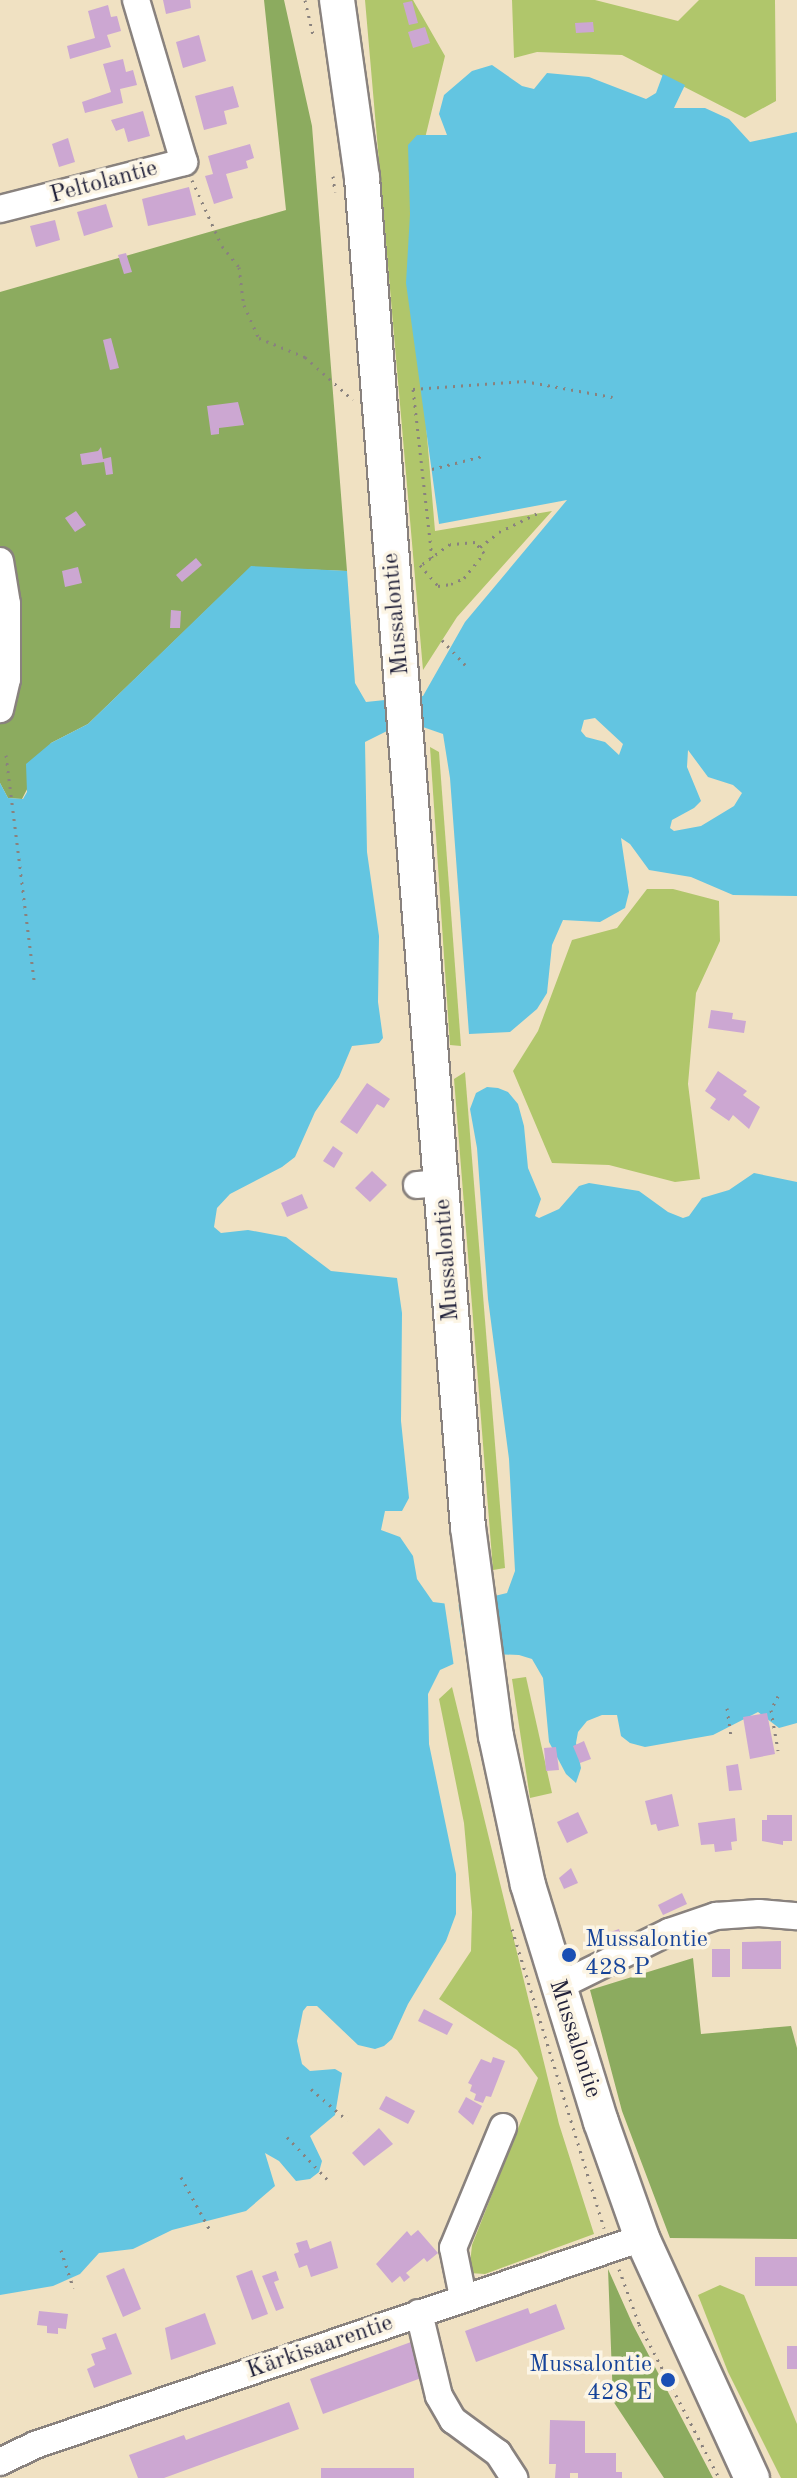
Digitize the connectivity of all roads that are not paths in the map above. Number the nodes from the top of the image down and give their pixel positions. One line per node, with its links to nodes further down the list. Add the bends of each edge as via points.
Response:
1 (136, 0): 3 (street, Peltolantie, via 184,162)
2 (337, 0): 7 (main road, Mussalontie, via 407,564 402,680 430,1184 488,1682 508,1798)
3 (0, 209)
4 (0, 561): 5 (street, via 7,604 7,679)
5 (0, 709)
6 (797, 1916): 7 (street, via 716,1916 669,1932)
7 (557, 1987): 9 (main road, Mussalontie)
8 (503, 2127): 10 (street, via 453,2248)
9 (642, 2238): 10 (street, Kärkisaarentie); 14 (main road, Mussalontie)
10 (463, 2297): 11 (street, Kärkisaarentie)
11 (419, 2313): 12 (street, Kärkisaarentie, via 35,2445); 13 (street, via 439,2396 453,2420 498,2453)
12 (0, 2462)
13 (514, 2478)
14 (752, 2478)

